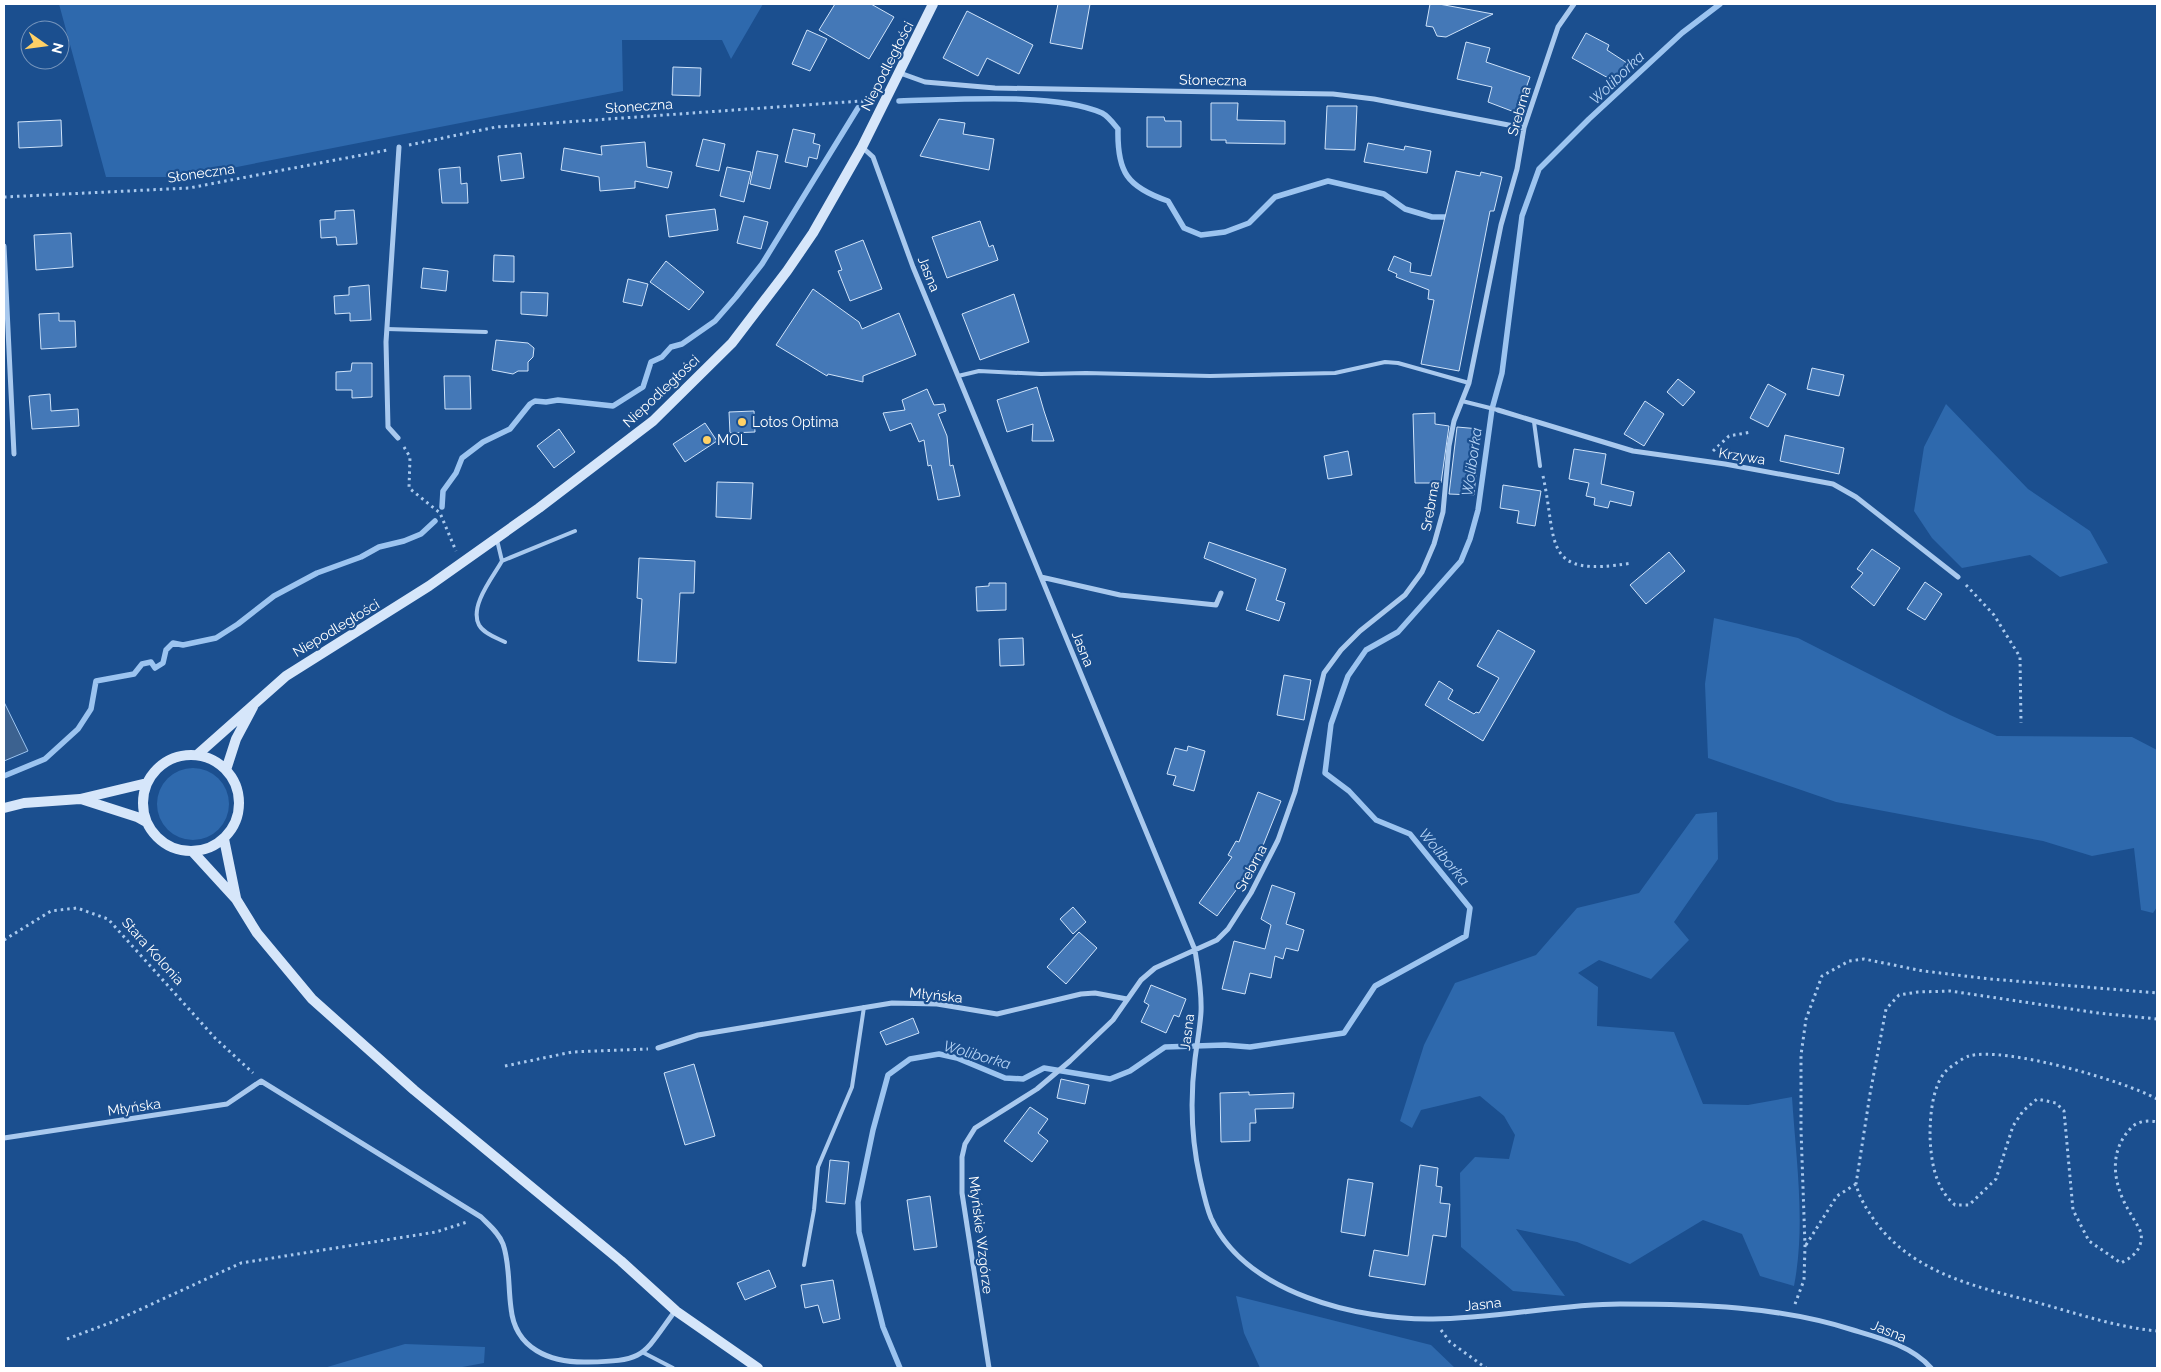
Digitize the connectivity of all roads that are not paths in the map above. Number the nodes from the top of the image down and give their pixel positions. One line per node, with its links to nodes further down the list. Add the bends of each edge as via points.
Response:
1 (933, 4): 3 (main road, Niepodległości)
2 (1574, 4): 4 (street, Srebrna, via 1558,27)
3 (900, 73): 4 (street, Słoneczna, via 925,82 995,88 1333,94); 5 (main road, Niepodległości)
4 (1524, 128): 11 (street, Srebrna)
5 (862, 147): 10 (street, Jasna, via 873,157 913,267); 19 (main road, Niepodległości, via 808,240 732,343 653,421)
6 (399, 148): 8 (street)
7 (4, 246): 16 (street)
8 (387, 328): 9 (lane); 15 (street, via 388,427)
9 (486, 332)
10 (958, 376): 11 (lane, via 979,371 1210,376 1335,373 1384,362); 21 (street, Jasna)
11 (1469, 383): 12 (street, Srebrna)
12 (1462, 401): 13 (lane); 35 (street, Srebrna, via 1449,446 1442,512 1434,544 1422,572 1405,595 1360,631 1324,673 1295,792 1278,840 1251,893 1228,928 1217,940)
13 (1498, 410): 14 (street, Krzywa)
14 (1534, 422): 17 (lane); 22 (street, Krzywa, via 1633,451 1818,481 1844,489)
15 (398, 438)
16 (14, 454)
17 (1540, 466)
18 (575, 531): 20 (lane)
19 (496, 538): 20 (lane); 25 (main road, Niepodległości, via 379,619 313,657)
20 (502, 561): 24 (lane, via 477,607 479,624 486,632)
21 (1041, 577): 23 (street, via 1120,595 1216,605); 35 (street, Jasna)
22 (1958, 577)
23 (1221, 593)
24 (505, 642)
25 (256, 700): 26 (main road, Niepodległości); 27 (main road, Niepodległości, via 236,739)
26 (197, 755): 27 (main road); 28 (main road, via 173,758)
27 (226, 770): 32 (main road, via 235,783 239,812)
28 (146, 783): 29 (main road); 31 (main road, via 143,809)
29 (80, 799): 30 (main road, via 24,803); 31 (main road)
30 (4, 808)
31 (146, 822): 33 (main road, via 165,844)
32 (224, 839): 33 (main road, via 215,846); 34 (main road)
33 (193, 852): 34 (main road)
34 (236, 899): 41 (main road, via 257,933 312,999 414,1090 621,1261)
35 (1195, 950): 36 (street, via 1155,968); 46 (street, Jasna, via 1201,993 1192,1101 1195,1154 1211,1218 1231,1248 1262,1275 1316,1300 1375,1315 1433,1319 1618,1304 1723,1306 1792,1314 1883,1339 1922,1357)
36 (1127, 999): 37 (street, Młyńska, via 1096,993 1081,994 997,1014 920,1003); 45 (street, Młyńskie Wzgórze, via 1113,1020 1070,1061 1048,1080 975,1128 965,1144 961,1169 966,1219)
37 (864, 1007): 38 (street, Młyńska, via 698,1035); 40 (lane, via 852,1087 818,1168)
38 (658, 1048)
39 (4, 1138): 42 (street, Młyńska, via 227,1104 261,1081 481,1217 493,1228 506,1257 515,1327 525,1343 547,1358 574,1363 620,1362)
40 (804, 1265)
41 (676, 1311): 42 (street); 44 (main road)
42 (644, 1353): 43 (lane)
43 (674, 1368)
44 (758, 1368)
45 (989, 1368)
46 (1931, 1368)

